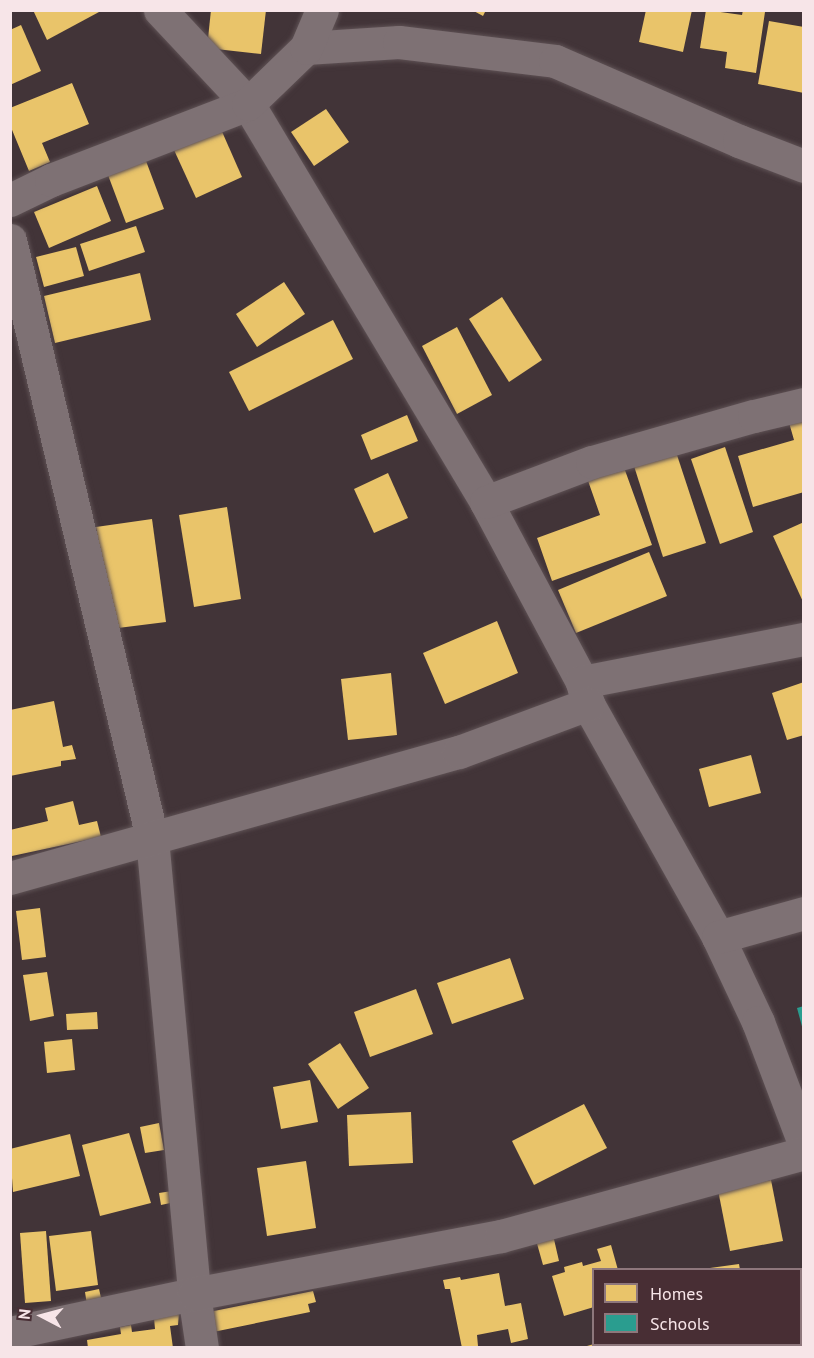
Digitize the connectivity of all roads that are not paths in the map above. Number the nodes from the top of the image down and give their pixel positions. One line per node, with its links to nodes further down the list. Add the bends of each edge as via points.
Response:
1 (160, 10): 4 (street)
2 (322, 10): 3 (street)
3 (306, 48): 4 (street); 5 (street, via 399,42 555,61)
4 (248, 104): 6 (street, via 51,180); 9 (street)
5 (804, 166)
6 (10, 200)
7 (10, 240): 12 (street)
8 (804, 404): 9 (street, via 592,462)
9 (486, 502): 11 (street)
10 (804, 639): 11 (street)
11 (585, 693): 12 (street, via 459,752); 15 (street)
12 (152, 838): 13 (street); 18 (street)
13 (10, 878)
14 (804, 913): 15 (street)
15 (718, 937): 16 (street, via 758,1022)
16 (804, 1143)
17 (804, 1153): 18 (street, via 501,1236)
18 (194, 1294): 19 (street); 20 (street)
19 (10, 1333)
20 (202, 1347)

